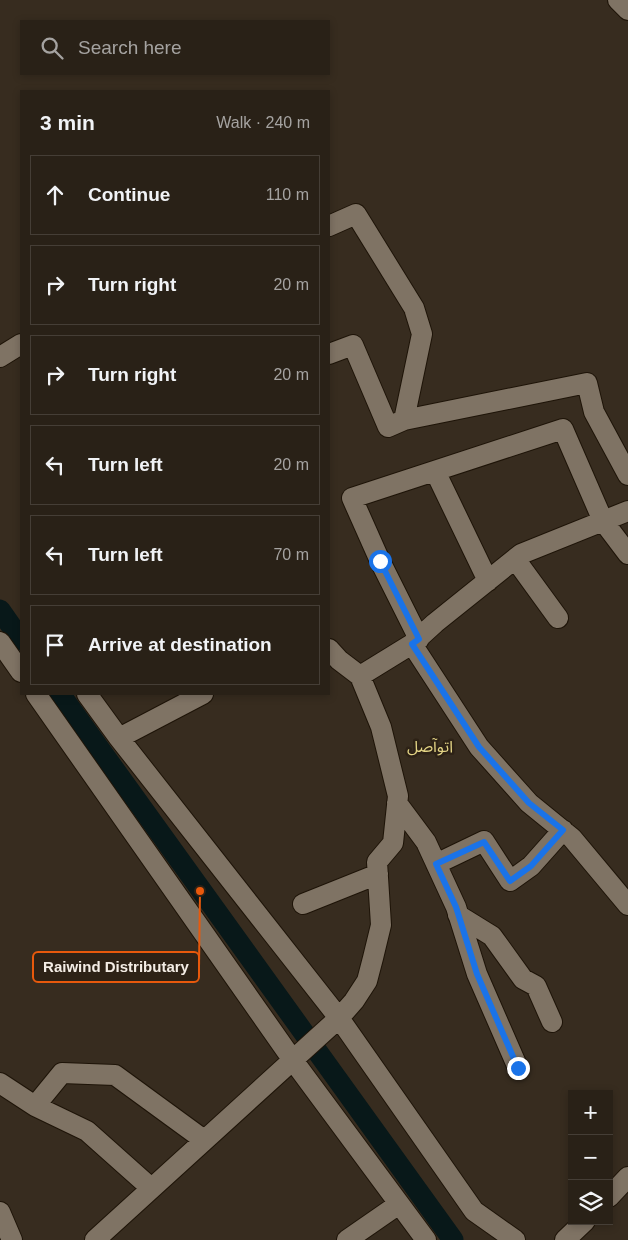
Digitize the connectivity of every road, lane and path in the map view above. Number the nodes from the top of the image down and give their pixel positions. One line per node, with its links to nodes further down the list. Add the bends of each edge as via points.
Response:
1 (618, 0): 2 (street)
2 (628, 10)
3 (330, 226): 7 (street, via 356,214 414,308 422,334)
4 (20, 345): 6 (street)
5 (330, 354): 7 (street, via 353,345 388,427)
6 (0, 357)
7 (404, 420): 9 (street, via 587,383 594,412)
8 (435, 471): 11 (street, via 563,429); 14 (street); 16 (street, via 352,498)
9 (628, 475)
10 (628, 511): 11 (street)
11 (603, 521): 12 (street); 13 (street)
12 (628, 554)
13 (515, 559): 14 (street); 15 (street)
14 (488, 581): 16 (street)
15 (558, 618)
16 (416, 641): 20 (street); 26 (street, via 479,747 529,803)
17 (0, 642): 19 (street)
18 (330, 650): 20 (street)
19 (20, 671)
20 (360, 676): 25 (street, via 381,727)
21 (37, 695): 34 (street)
22 (88, 695): 24 (street)
23 (200, 695): 24 (street)
24 (119, 738): 32 (street)
25 (397, 803): 27 (street, via 426,842); 28 (street, via 392,843 377,862)
26 (563, 830): 27 (street, via 531,866 510,881 484,842); 30 (street)
27 (436, 864): 31 (street)
28 (378, 874): 29 (street); 32 (street, via 381,925 367,980)
29 (303, 904)
30 (628, 905)
31 (458, 915): 33 (street, via 492,936 523,979 536,986); 35 (street, via 477,974)
32 (339, 1018): 34 (street); 49 (street, via 474,1211)
33 (552, 1022)
34 (295, 1056): 38 (street); 42 (street)
35 (518, 1068)
36 (0, 1083): 37 (street)
37 (35, 1106): 38 (street, via 62,1073 116,1075); 40 (street, via 87,1131)
38 (204, 1140): 40 (street)
39 (628, 1177): 41 (street)
40 (151, 1188): 46 (street)
41 (613, 1193)
42 (400, 1204): 47 (street); 48 (street)
43 (0, 1212): 45 (street)
44 (580, 1225): 50 (street)
45 (12, 1240)
46 (95, 1240)
47 (347, 1240)
48 (426, 1240)
49 (515, 1240)
50 (565, 1240)

